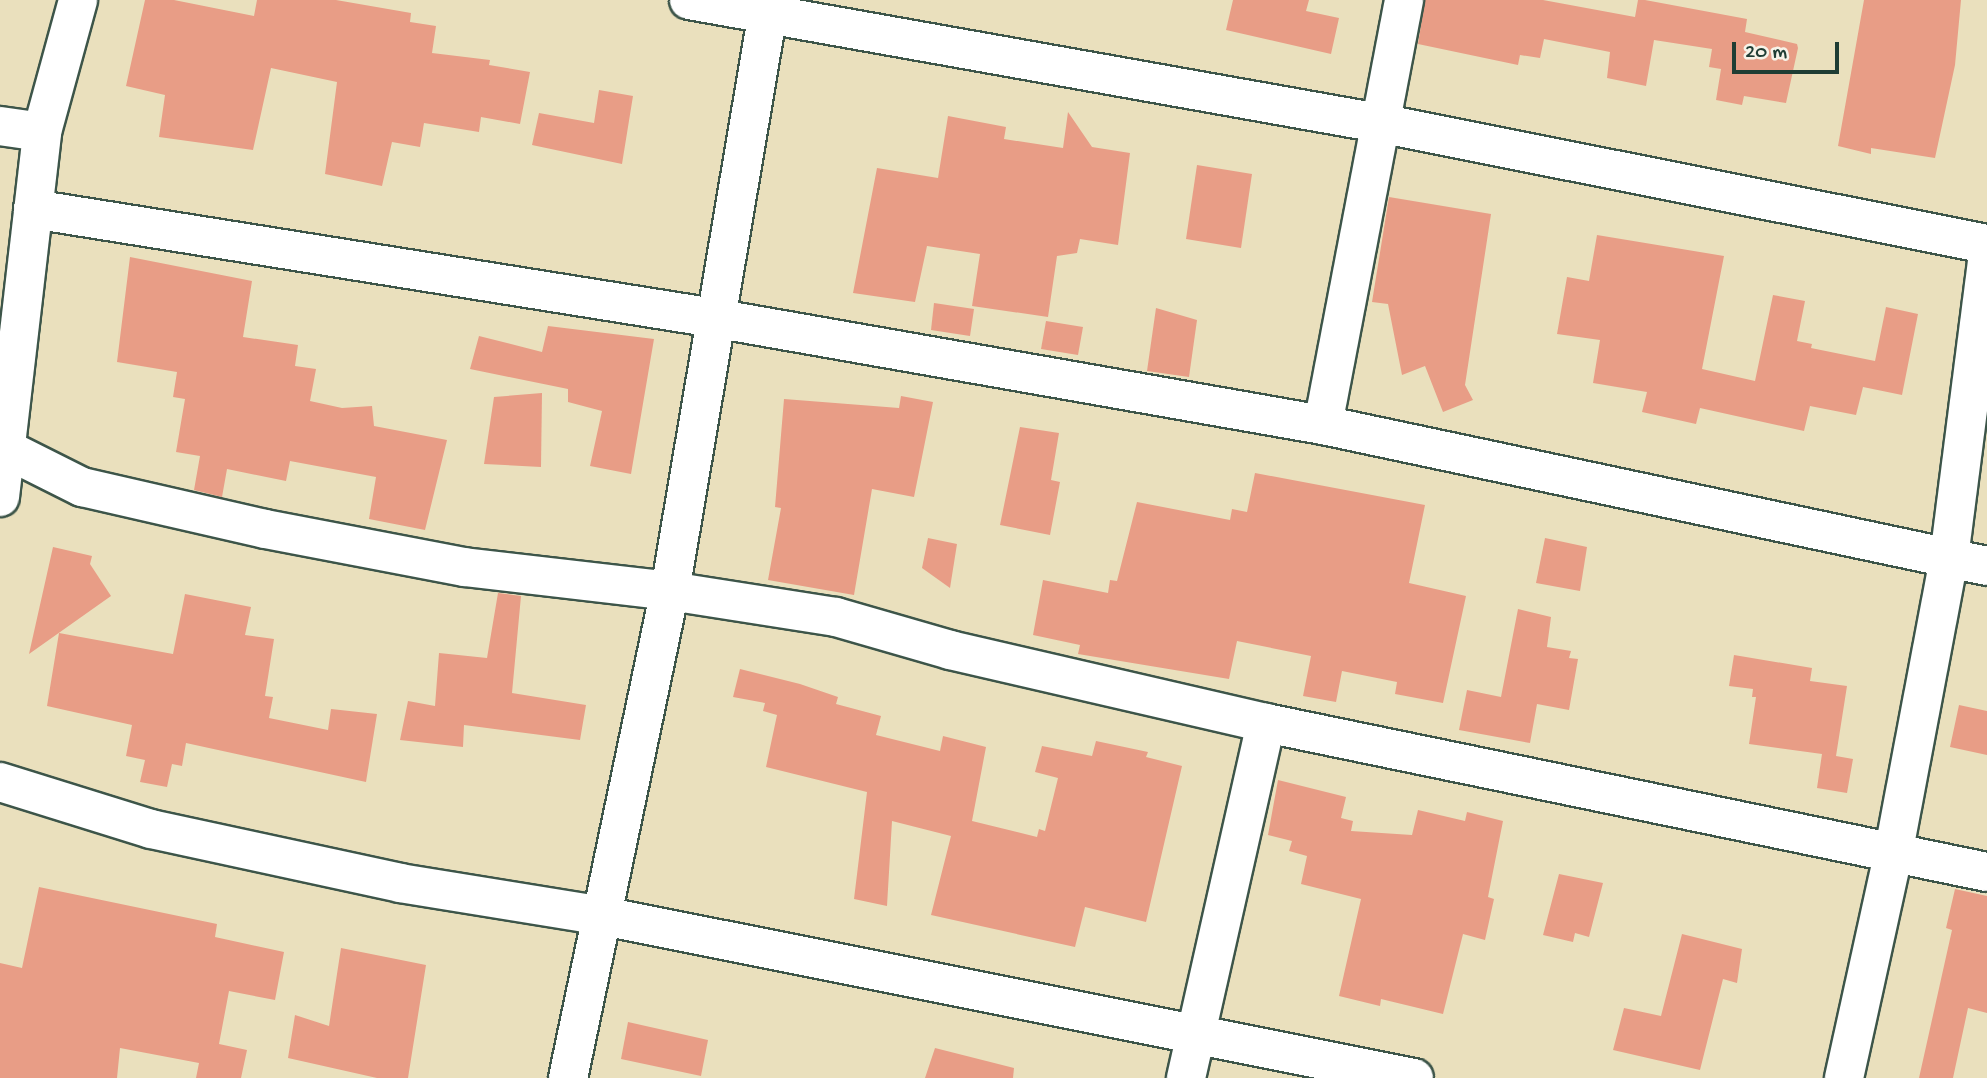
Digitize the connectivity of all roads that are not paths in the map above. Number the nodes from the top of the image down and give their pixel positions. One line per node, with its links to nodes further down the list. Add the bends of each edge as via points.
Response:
1 (78, 0): 7 (street)
2 (689, 0): 4 (street)
3 (1404, 0): 5 (street)
4 (769, 6): 5 (street); 11 (street)
5 (1379, 123): 9 (street); 12 (street)
6 (0, 126): 7 (street)
7 (42, 132): 8 (street)
8 (33, 209): 11 (street); 13 (street)
9 (1987, 244)
10 (1987, 262): 15 (street)
11 (714, 318): 12 (street); 17 (street)
12 (1322, 425): 15 (street)
13 (3, 446): 14 (street); 17 (street, via 82,487 265,529 464,567)
14 (0, 497)
15 (1949, 558): 16 (street); 20 (street)
16 (1987, 566)
17 (670, 591): 18 (street, via 836,617 950,650); 22 (street)
18 (1266, 723): 20 (street); 23 (street)
19 (0, 782): 22 (street, via 164,832 400,883)
20 (1893, 855): 21 (street); 27 (street)
21 (1987, 872)
22 (603, 916): 23 (street); 24 (street)
23 (1194, 1034): 25 (street); 26 (street)
24 (568, 1078)
25 (1186, 1078)
26 (1413, 1078)
27 (1844, 1078)

